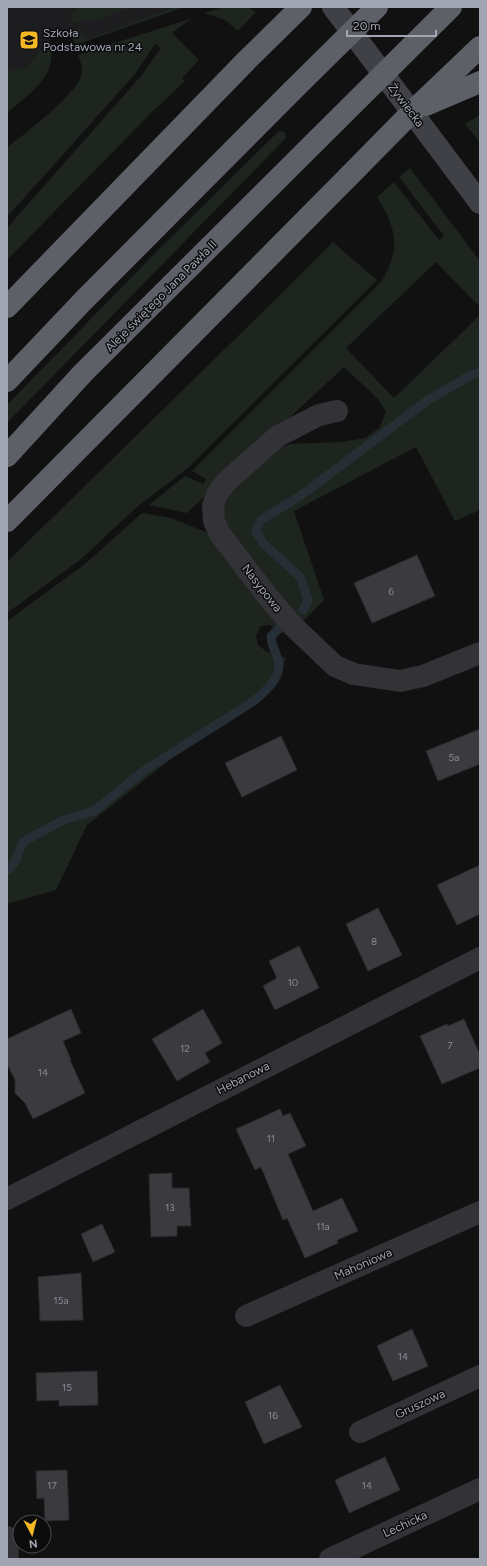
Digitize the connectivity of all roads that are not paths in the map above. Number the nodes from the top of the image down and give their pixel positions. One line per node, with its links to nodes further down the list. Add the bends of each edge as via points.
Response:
1 (301, 7): 9 (highway)
2 (333, 7): 8 (main road, Żywiecka)
3 (377, 7): 10 (highway, bridge, via 84,300)
4 (451, 7): 12 (highway, Aleje świętego Jana Pawła II, bridge, via 83,374)
5 (480, 47): 7 (highway)
6 (480, 82): 7 (highway)
7 (414, 110): 13 (highway, bridge)
8 (480, 203)
9 (7, 307)
10 (7, 381)
11 (337, 411): 14 (street, Nasypowa, via 319,415 278,436 227,481 217,494 213,506 214,521 220,534 293,626 335,666 354,674 400,681 423,676)
12 (7, 456)
13 (7, 521)
14 (480, 653)
15 (480, 958): 16 (street, Hebanowa)
16 (7, 1199)
17 (480, 1212): 18 (street, Mahoniowa)
18 (246, 1316)
19 (480, 1376): 20 (street, Gruszowa)
20 (360, 1432)
21 (480, 1489): 24 (street, Lechicka)
22 (7, 1537): 23 (street)
23 (8, 1559)
24 (330, 1559)

